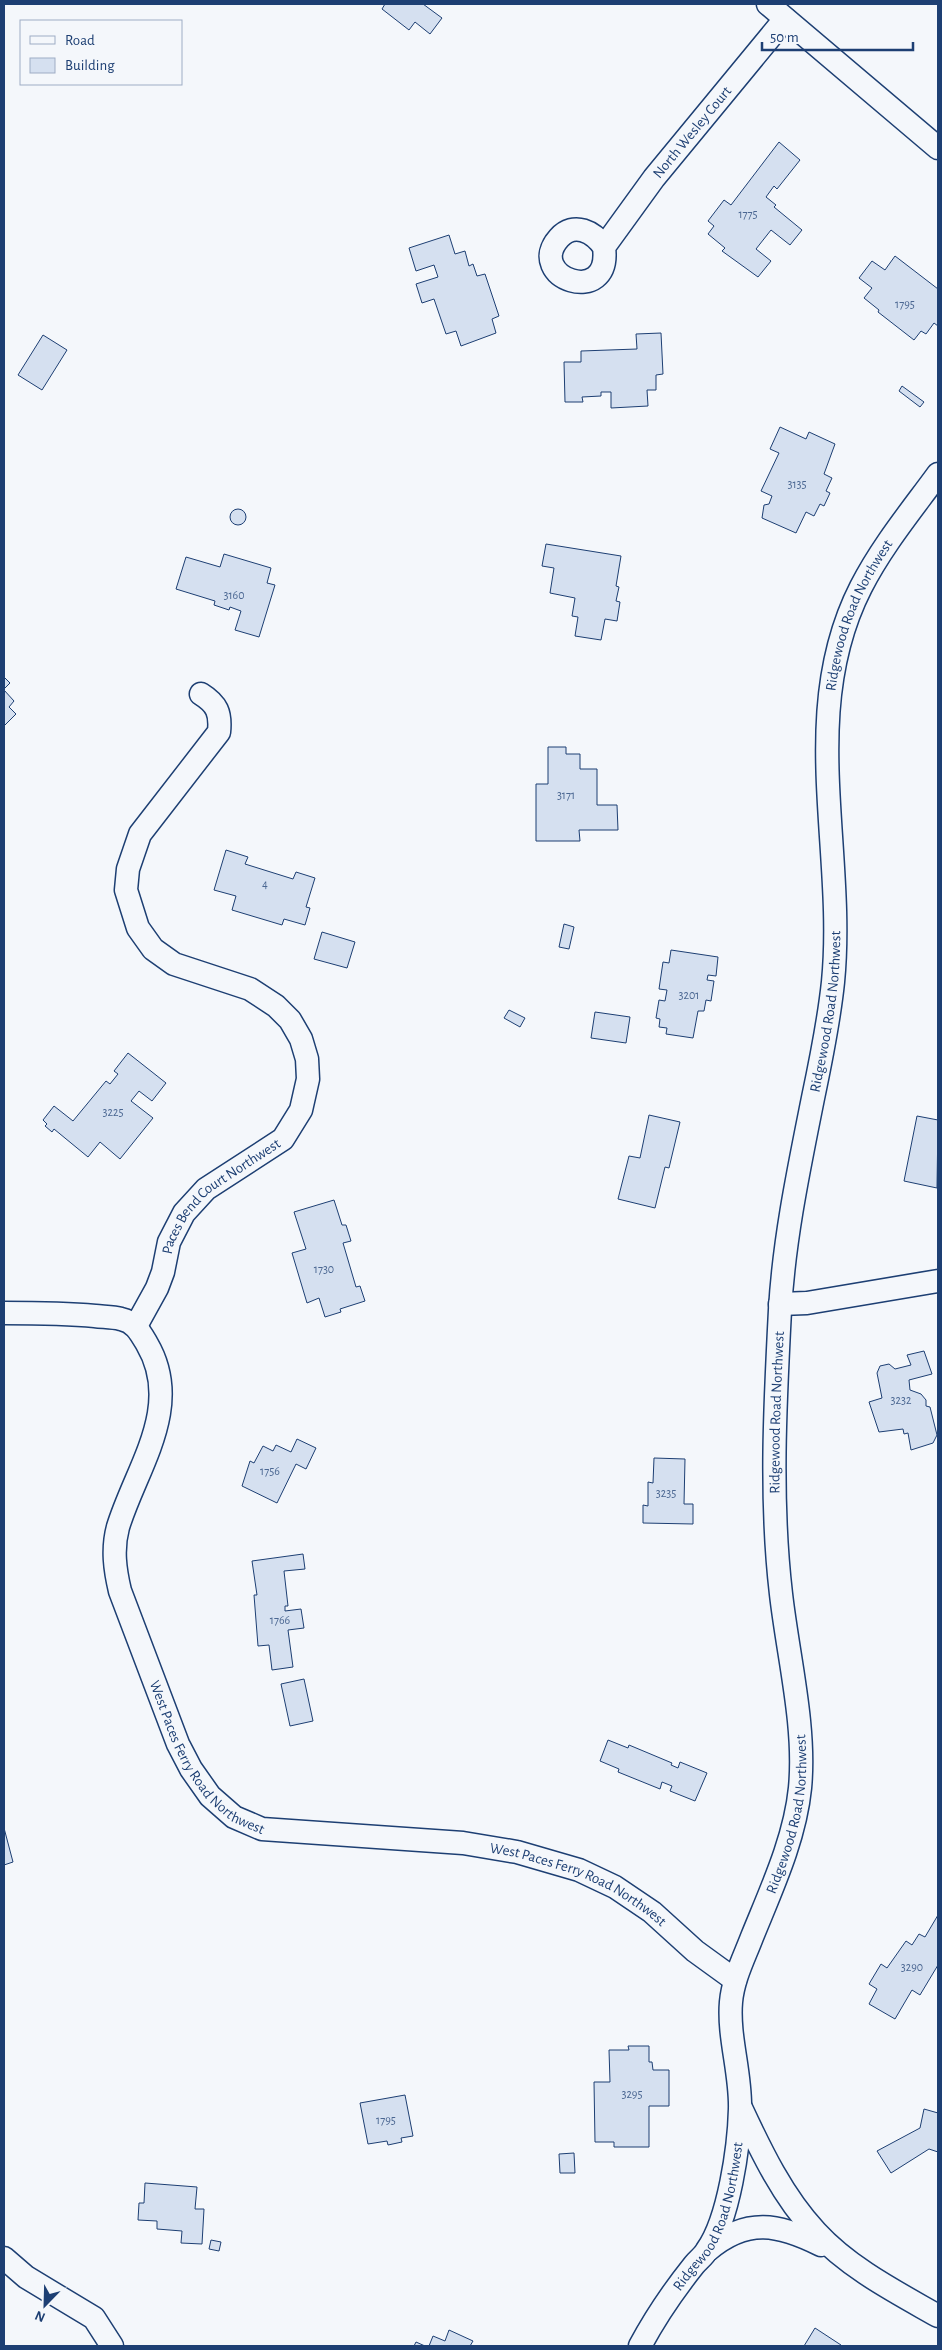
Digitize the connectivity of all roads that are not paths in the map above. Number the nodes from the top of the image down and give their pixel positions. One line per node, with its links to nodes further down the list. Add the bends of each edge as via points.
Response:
1 (768, 4): 2 (street)
2 (786, 19): 3 (street); 4 (street, North Wesley Court, via 654,178)
3 (938, 148)
4 (604, 247)
5 (938, 474): 8 (street, Ridgewood Road Northwest, via 885,545 859,590 840,639 830,684 826,731 836,914 834,979 800,1164)
6 (201, 694): 10 (street, Paces Bend Court Northwest, via 212,700 218,709 219,732 140,834 128,869 126,890 138,928 153,949 174,964 250,989 290,1020 301,1039 308,1079 302,1110 283,1140 206,1189 184,1213 169,1242 157,1288)
7 (938, 1281): 8 (street, via 807,1303)
8 (780, 1304): 11 (street, Ridgewood Road Northwest, via 775,1522 798,1718 801,1786 783,1858)
9 (4, 1313): 10 (street, via 122,1319)
10 (136, 1326): 11 (street, West Paces Ferry Road Northwest, via 156,1365 161,1407 155,1434 118,1528 114,1551 116,1572 120,1591 178,1744 191,1770 210,1796 234,1817 262,1829 463,1843 517,1852 579,1870 615,1887 652,1912 695,1951)
11 (735, 1980): 12 (street, Ridgewood Road Northwest, via 731,2004)
12 (740, 2107): 13 (street, Ridgewood Road Northwest, via 731,2187); 14 (street, via 760,2150 802,2216)
13 (708, 2250): 14 (street, via 735,2232 770,2226 796,2232); 18 (street, Ridgewood Road Northwest, via 657,2317)
14 (842, 2255): 16 (street, via 883,2285)
15 (4, 2258): 17 (street, via 26,2277 94,2318)
16 (938, 2316)
17 (112, 2346)
18 (640, 2346)

